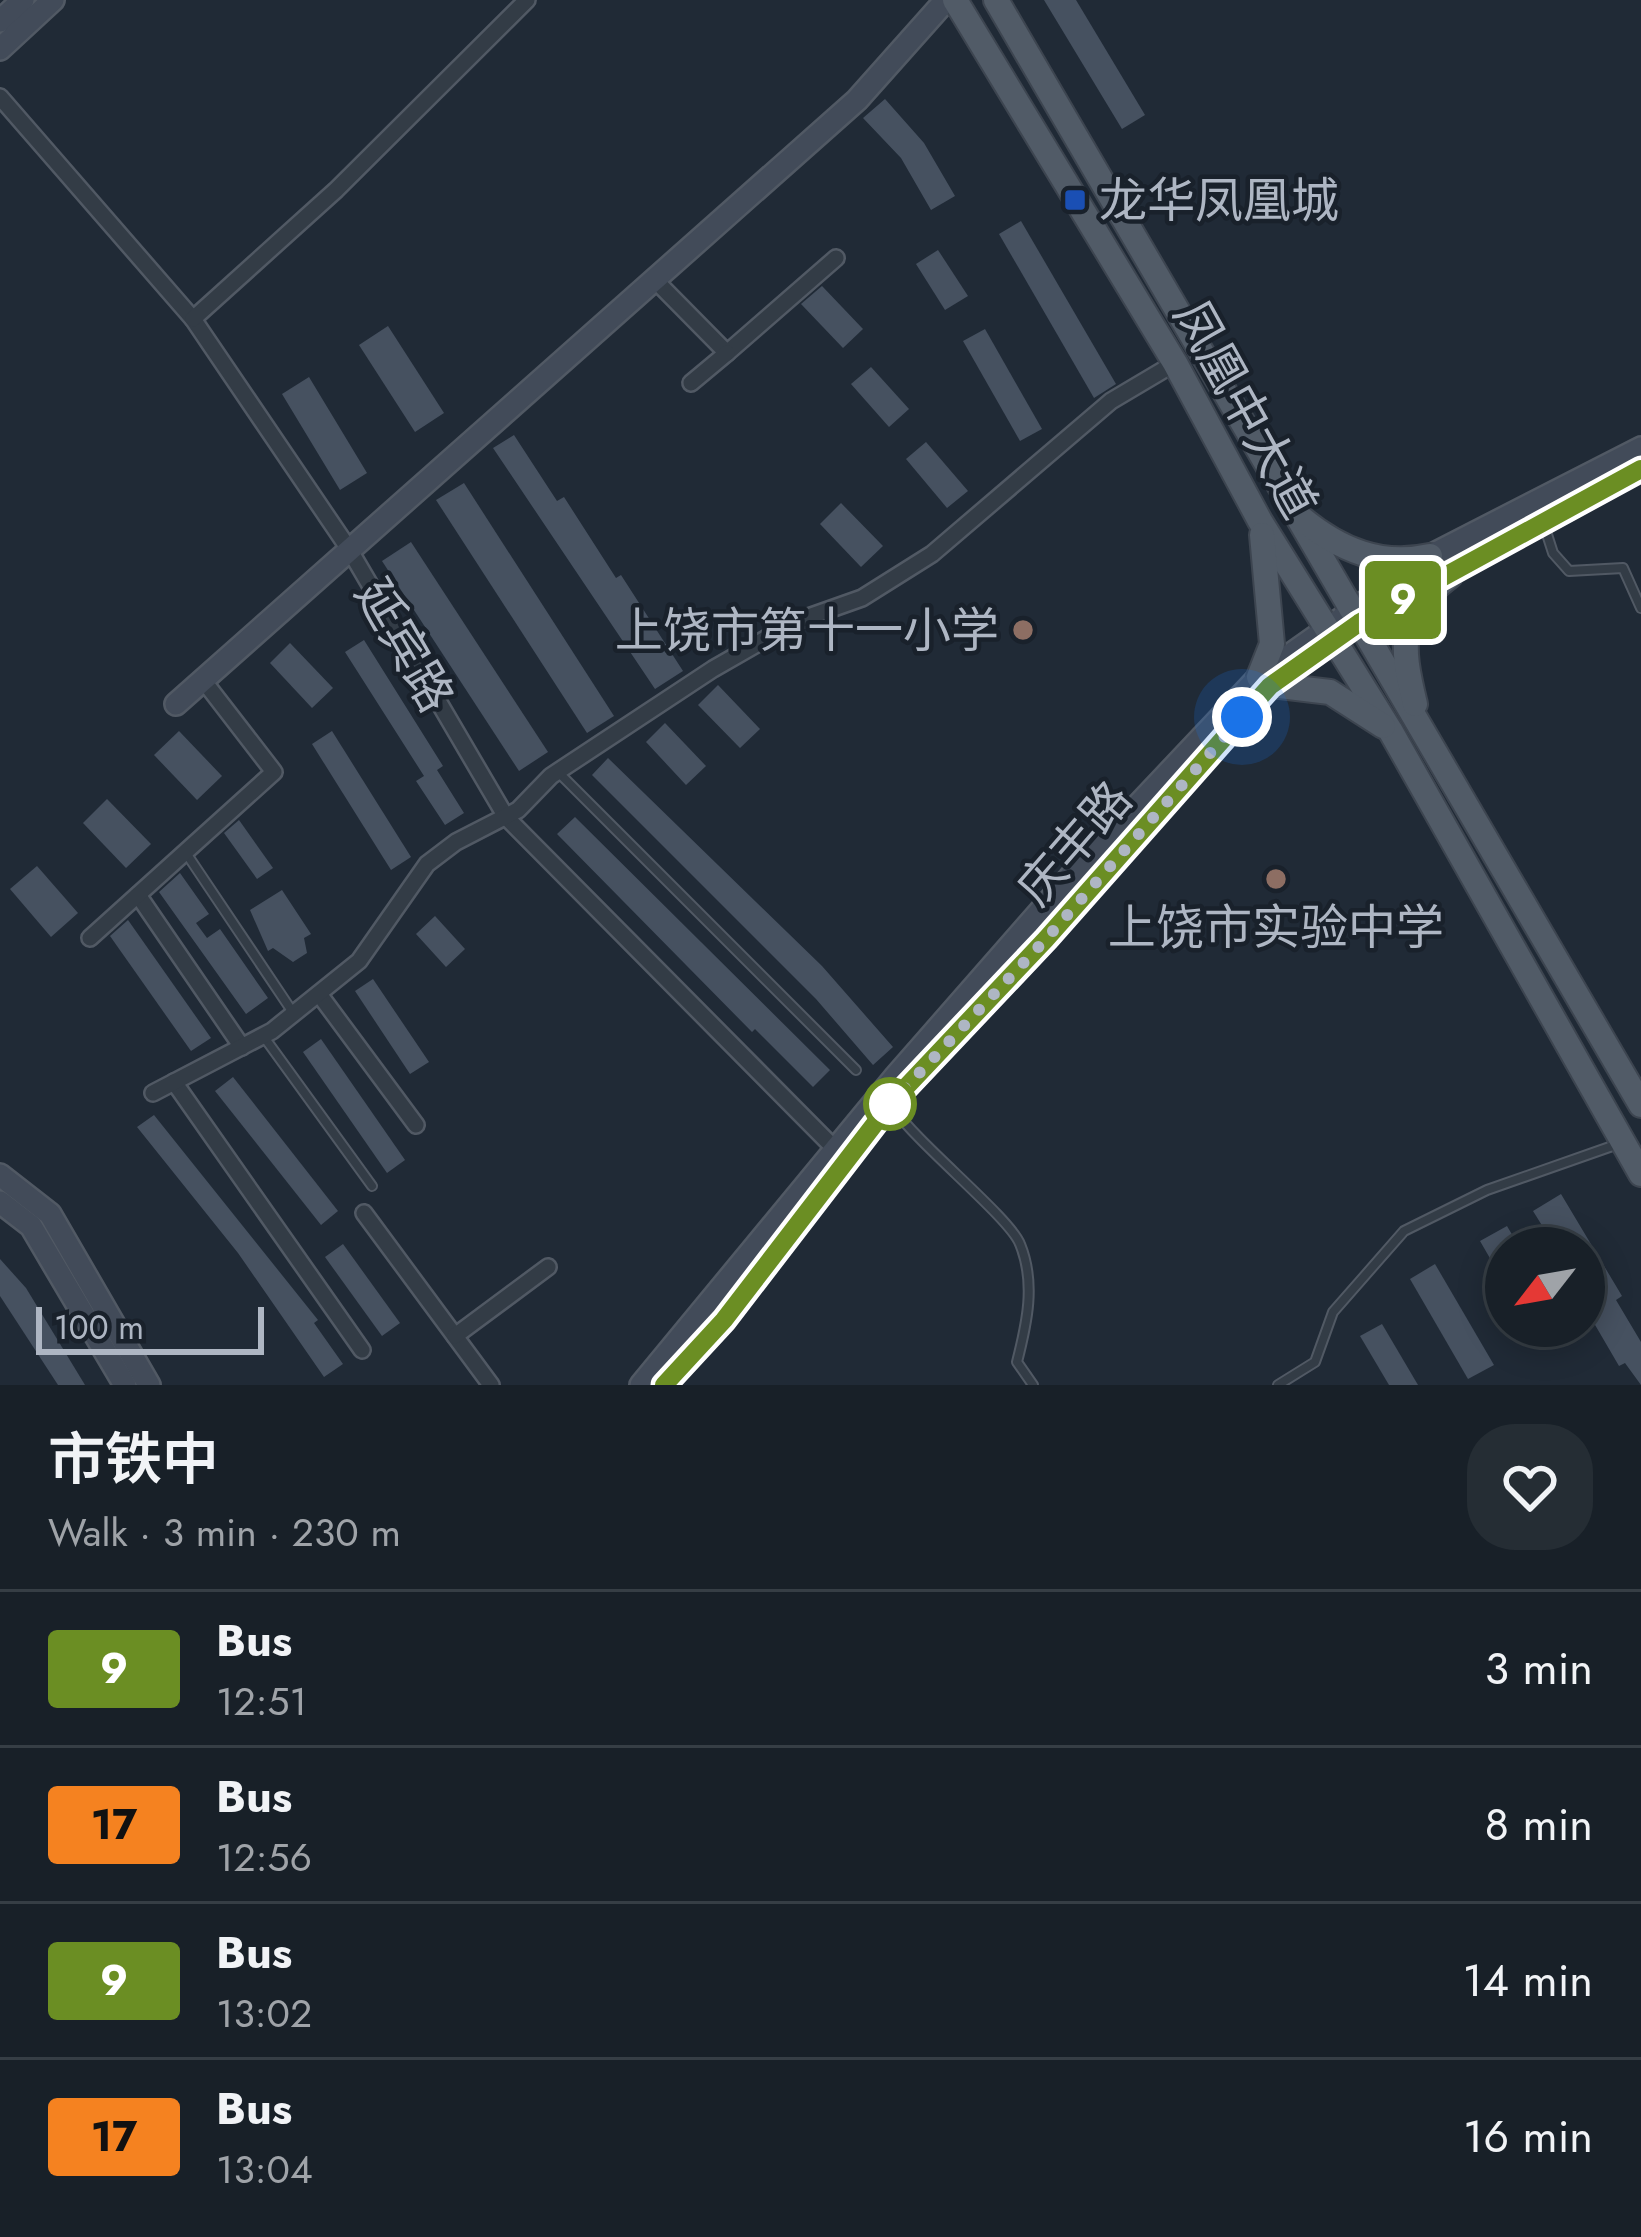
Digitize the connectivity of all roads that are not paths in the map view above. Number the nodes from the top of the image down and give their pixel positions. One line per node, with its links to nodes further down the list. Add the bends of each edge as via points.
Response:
1 (23, 0): 6 (main road)
2 (53, 0): 7 (main road)
3 (526, 0): 11 (street)
4 (951, 0): 10 (main road, via 857,100); 13 (main road, 凤凰中大道)
5 (996, 0): 17 (main road, 凤凰中大道)
6 (0, 21)
7 (0, 49)
8 (0, 97): 11 (street, 延宾路)
9 (836, 258): 12 (street)
10 (654, 279): 12 (street); 20 (main road)
11 (194, 319): 20 (street, 延宾路)
12 (727, 353): 14 (street)
13 (1175, 363): 18 (main road, 凤凰中大道); 31 (street, via 1111,401 932,554 862,598 764,640)
14 (691, 383)
15 (1641, 448): 21 (main road)
16 (1641, 469): 19 (main road)
17 (1292, 510): 21 (main road, via 1355,552 1396,563); 24 (main road, 凤凰中大道)
18 (1260, 521): 25 (main road, 凤凰中大道); 27 (main road, via 1271,644)
19 (1544, 525): 22 (main road); 23 (lane, via 1569,571 1623,568)
20 (349, 549): 26 (main road); 32 (street, 延宾路)
21 (1430, 556): 24 (main road)
22 (1450, 575): 24 (main road); 30 (main road, via 1418,601 1406,637)
23 (1641, 608)
24 (1355, 615): 25 (main road); 30 (main road, 凤凰中大道)
25 (1329, 636): 27 (main road); 29 (main road, 凤凰中大道)
26 (203, 680): 28 (main road); 33 (street, via 274,772)
27 (1264, 681): 29 (main road, via 1330,692); 43 (main road, 庆丰路, via 1046,939); 47 (main road, via 1073,874)
28 (176, 704)
29 (1390, 730): 46 (main road, 凤凰中大道)
30 (1421, 730): 44 (main road, 凤凰中大道)
31 (558, 772): 32 (street); 40 (lane)
32 (506, 817): 36 (street, via 427,864 359,961); 47 (street, 延宾路)
33 (185, 852): 34 (street); 37 (lane)
34 (138, 895): 35 (street); 39 (street)
35 (90, 938)
36 (319, 994): 37 (street); 45 (street)
37 (294, 1014): 38 (street)
38 (263, 1036): 39 (street); 50 (lane)
39 (242, 1046): 41 (street)
40 (856, 1070)
41 (174, 1082): 42 (street); 55 (street)
42 (153, 1093)
43 (890, 1104): 47 (main road, 庆丰路); 61 (lane, via 1020,1241 1031,1307 1017,1362)
44 (1641, 1105)
45 (416, 1125)
46 (1632, 1138): 48 (main road, 凤凰中大道); 62 (lane, via 1486,1190 1403,1232 1333,1312 1315,1362)
47 (840, 1154): 59 (main road); 60 (main road, 庆丰路, via 724,1320)
48 (1641, 1174)
49 (0, 1175): 57 (main road, via 50,1214)
50 (372, 1186)
51 (0, 1202): 56 (main road, via 31,1226)
52 (364, 1213): 54 (street)
53 (548, 1268): 54 (street)
54 (455, 1336): 58 (street)
55 (362, 1350)
56 (125, 1385)
57 (149, 1385)
58 (490, 1385)
59 (641, 1385)
60 (664, 1385)
61 (1034, 1385)
62 (1278, 1385)

